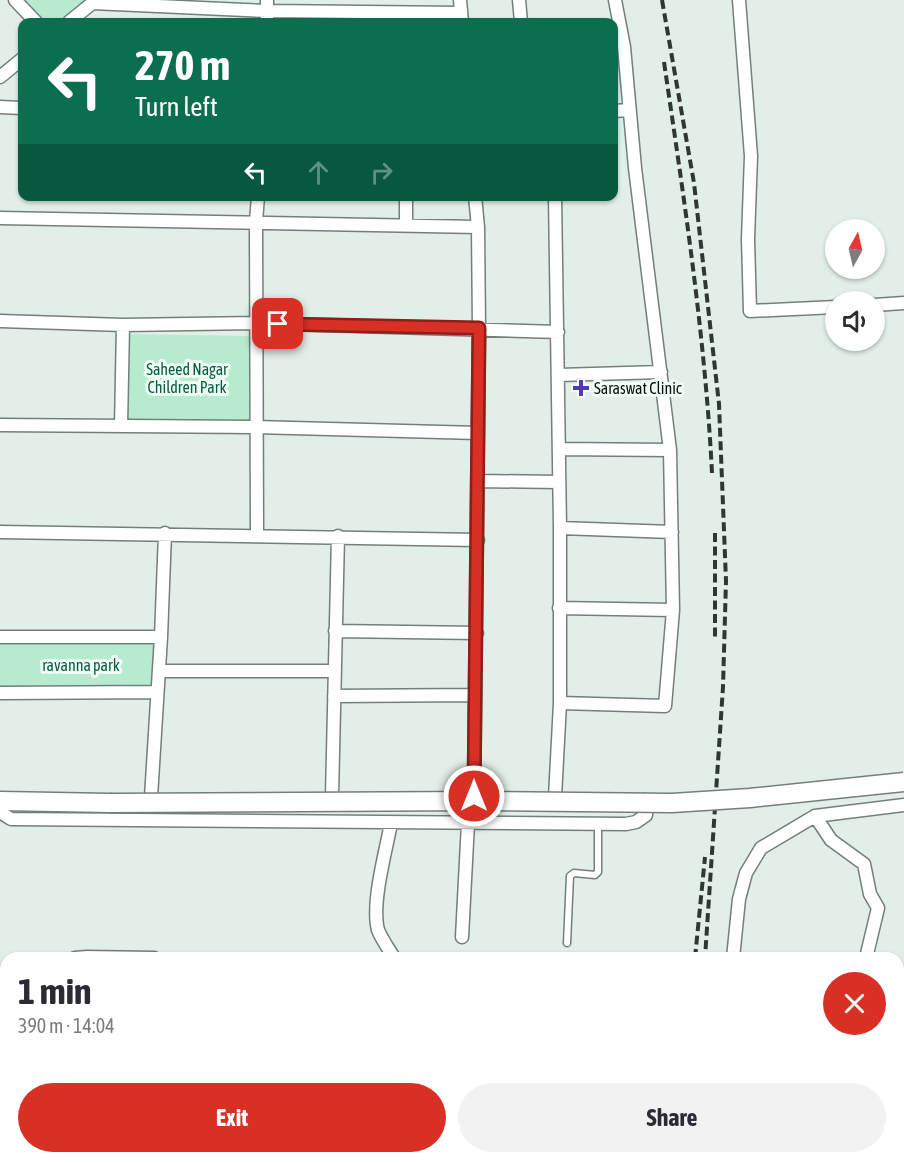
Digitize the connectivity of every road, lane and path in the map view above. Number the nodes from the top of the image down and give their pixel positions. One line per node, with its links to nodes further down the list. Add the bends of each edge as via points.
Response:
1 (15, 0): 8 (street)
2 (519, 0): 10 (street)
3 (615, 0): 15 (street)
4 (739, 0): 27 (street, via 751,156 750,311)
5 (94, 2): 6 (street); 9 (street)
6 (267, 11): 7 (street)
7 (461, 12)
8 (32, 18)
9 (74, 18)
10 (521, 18)
11 (18, 62): 12 (street)
12 (0, 77)
13 (0, 107): 14 (street)
14 (18, 108)
15 (629, 110): 16 (street); 33 (street)
16 (618, 111)
17 (258, 201): 22 (street)
18 (406, 201): 23 (street)
19 (476, 201): 24 (street)
20 (555, 201): 32 (street)
21 (0, 218): 22 (street)
22 (256, 222): 23 (street); 29 (street)
23 (406, 225): 24 (street)
24 (478, 227): 31 (street)
25 (904, 303): 26 (street)
26 (885, 304)
27 (825, 308)
28 (0, 321): 30 (street)
29 (256, 323): 30 (street); 31 (street); 37 (street)
30 (123, 325): 36 (street)
31 (479, 328): 32 (street); 38 (street)
32 (558, 332): 34 (street)
33 (661, 372): 34 (street); 40 (street)
34 (559, 375): 39 (street)
35 (0, 425): 36 (street)
36 (121, 426): 37 (street)
37 (255, 427): 38 (street); 47 (street)
38 (478, 433): 41 (street)
39 (559, 449): 40 (street); 42 (street)
40 (670, 450): 44 (street)
41 (478, 481): 42 (street); 49 (street)
42 (559, 483): 43 (street)
43 (560, 528): 44 (street); 50 (street)
44 (672, 531): 51 (street)
45 (0, 532): 46 (street)
46 (165, 533): 47 (street); 55 (street)
47 (257, 535): 48 (street)
48 (338, 536): 49 (street); 52 (street)
49 (478, 540): 53 (street)
50 (559, 608): 51 (street); 62 (street)
51 (673, 610): 62 (street, via 665,706)
52 (335, 631): 53 (street); 57 (street)
53 (477, 633): 60 (street)
54 (0, 637): 55 (street)
55 (161, 637): 56 (street)
56 (159, 671): 57 (street); 59 (street)
57 (334, 671): 61 (street)
58 (0, 693): 59 (street)
59 (157, 693): 67 (street)
60 (475, 695): 61 (street); 65 (street)
61 (334, 696): 64 (street)
62 (560, 703): 68 (street)
63 (904, 782): 70 (street, bridge, via 672,803 110,803)
64 (333, 796): 65 (street); 67 (street)
65 (474, 796): 68 (street)
66 (672, 796): 69 (street)
67 (151, 797): 70 (street, via 11,794)
68 (555, 797): 69 (street)
69 (641, 798): 76 (street, via 647,802 646,815 636,822)
70 (0, 799)
71 (904, 805): 73 (street)
72 (0, 812): 74 (street, via 11,819)
73 (815, 816): 80 (street, via 761,848 746,873); 81 (street, via 831,840 864,864 870,894 878,908)
74 (391, 823): 75 (street); 79 (street, via 376,917 381,938)
75 (468, 823): 76 (street); 77 (street)
76 (598, 824): 78 (lane, via 598,872 570,876)
77 (462, 937)
78 (567, 944)
79 (390, 952)
80 (734, 952)
81 (867, 952)

